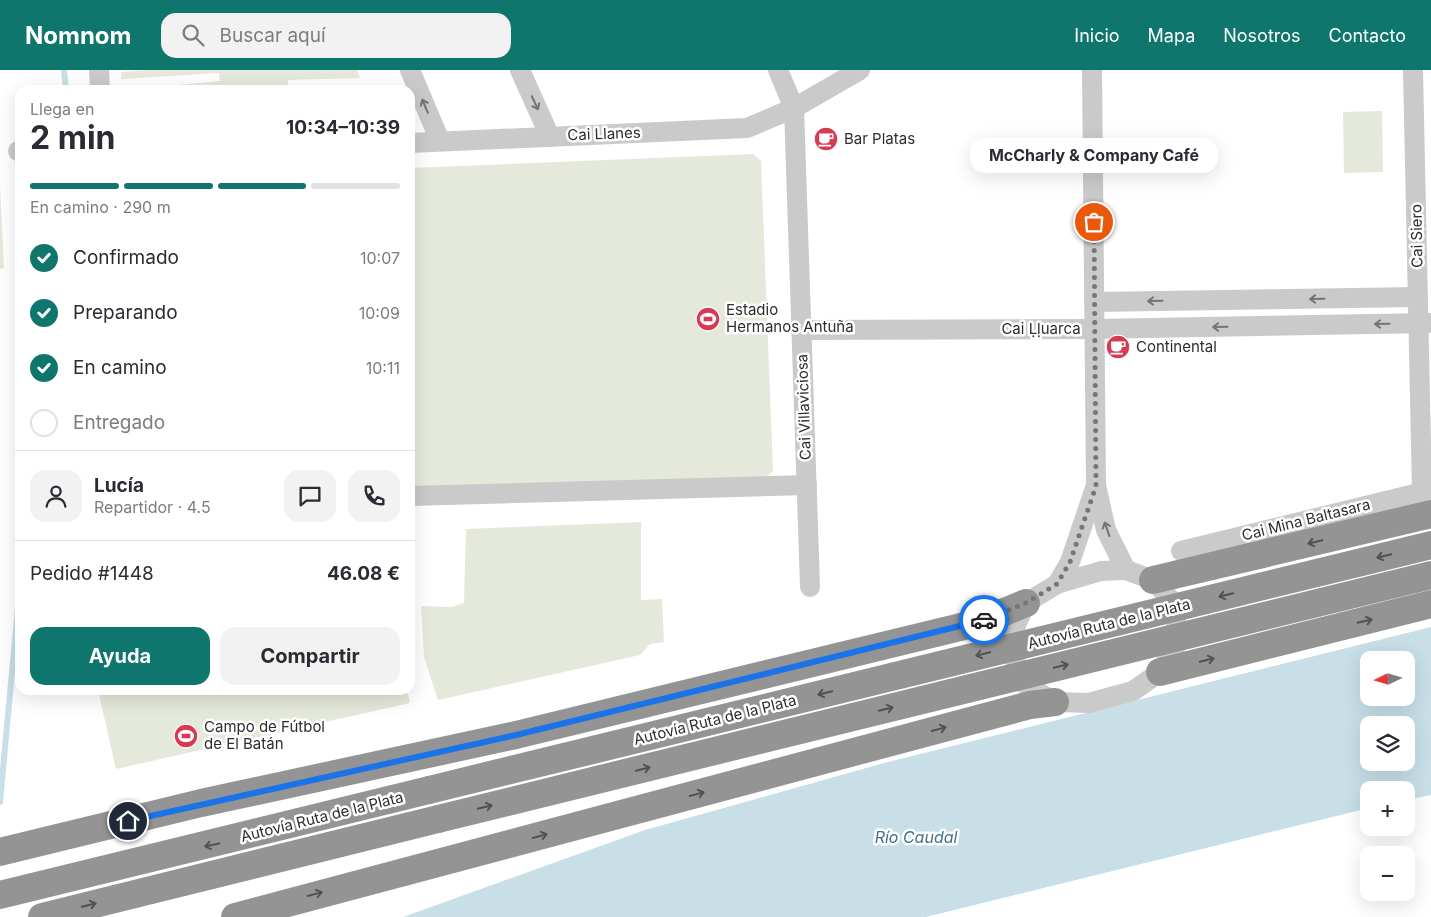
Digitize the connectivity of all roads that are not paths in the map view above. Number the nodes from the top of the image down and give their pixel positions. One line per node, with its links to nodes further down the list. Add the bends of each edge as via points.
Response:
1 (99, 70): 8 (street)
2 (410, 70): 11 (street, one-way to 2)
3 (520, 70): 10 (street, one-way to 10)
4 (778, 70): 9 (street)
5 (860, 70): 9 (street, Cai Llanes)
6 (1092, 70): 14 (street)
7 (1413, 70): 13 (street, Cai Siero)
8 (100, 85)
9 (794, 108): 10 (street, Cai Llanes, via 747,128); 17 (street, Cai Villaviciosa)
10 (550, 137): 11 (street, Cai Llanes)
11 (440, 141): 12 (street, Cai Llanes)
12 (415, 143)
13 (1418, 297): 14 (street, one-way to 14); 15 (street, Cai Siero)
14 (1094, 302): 16 (street)
15 (1425, 323): 16 (street, Cai Ḷḷuarca, one-way to 16); 21 (street, Cai Siero)
16 (1094, 329): 17 (street, Cai Ḷḷuarca); 19 (street)
17 (801, 330): 18 (street, Cai Villaviciosa)
18 (807, 485): 20 (street); 28 (street, Cai Villaviciosa)
19 (1096, 486): 24 (street, one-way to 19, via 1106,530); 27 (street, via 1070,562)
20 (415, 496)
21 (1428, 498): 23 (street, Cai Mina Baltasara); 26 (highway, one-way to 26)
22 (1431, 545): 37 (highway, Autovía Ruta de la Plata, one-way to 37, bridge)
23 (1181, 551)
24 (1126, 570): 26 (street); 27 (street, via 1101,571)
25 (1431, 575): 34 (highway, Autovía Ruta de la Plata, one-way to 25, bridge)
26 (1152, 580): 31 (street, via 1172,601 1176,618 1177,644)
27 (1057, 584): 29 (street)
28 (810, 587)
29 (1026, 603): 32 (street, via 1012,634 1015,660 1026,685); 33 (highway, via 977,623 535,730)
30 (1431, 604): 31 (highway, one-way to 30)
31 (1160, 672): 32 (street, via 1133,692 1089,703)
32 (1055, 702): 40 (highway, one-way to 32, via 1030,705)
33 (201, 803): 35 (highway); 36 (highway)
34 (438, 819): 41 (highway, Autovía Ruta de la Plata, one-way to 34); 42 (highway, via 336,856)
35 (0, 842)
36 (0, 852)
37 (66, 878): 38 (highway); 39 (highway, Autovía Ruta de la Plata)
38 (0, 883)
39 (0, 895)
40 (284, 902): 43 (highway); 44 (highway)
41 (42, 917)
42 (113, 917)
43 (220, 917)
44 (235, 917)

